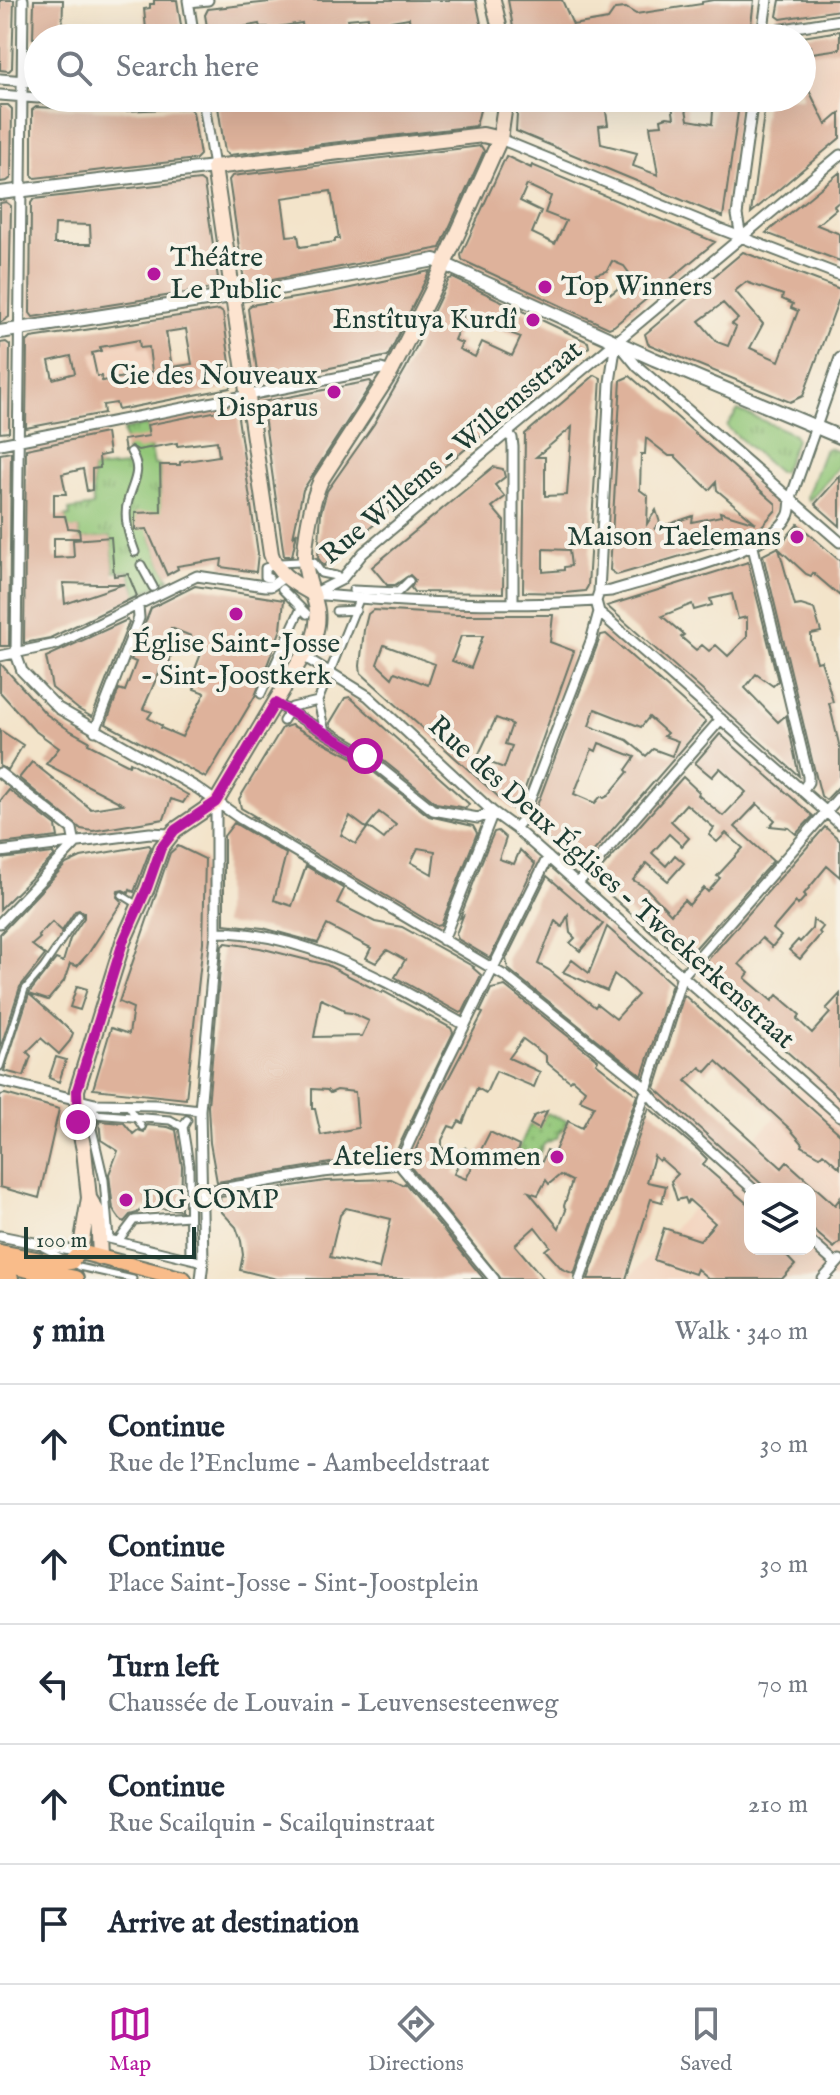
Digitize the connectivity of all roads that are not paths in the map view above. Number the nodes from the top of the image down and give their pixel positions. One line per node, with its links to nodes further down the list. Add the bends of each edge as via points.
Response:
1 (23, 0): 12 (street)
2 (208, 0): 5 (street)
3 (493, 0): 8 (main road)
4 (767, 0): 9 (street)
5 (188, 1): 7 (street)
6 (840, 20): 10 (street)
7 (192, 24)
8 (499, 24)
9 (764, 24)
10 (816, 25)
11 (0, 79): 12 (street)
12 (23, 81): 14 (street)
13 (0, 95): 14 (street)
14 (23, 97): 21 (street)
15 (205, 112): 20 (street)
16 (504, 112): 18 (main road)
17 (751, 112): 23 (street, via 737,215)
18 (500, 139): 20 (main road, via 483,135); 23 (street); 24 (main road)
19 (840, 155): 23 (street, Rue Willems - Willemsstraat)
20 (214, 167): 21 (street); 26 (main road)
21 (21, 190): 22 (street); 27 (street)
22 (0, 193)
23 (741, 237): 25 (street); 29 (street, Rue Willems - Willemsstraat)
24 (445, 264): 26 (street, via 435,260); 29 (street); 32 (main road)
25 (840, 275)
26 (235, 296): 27 (street); 34 (main road)
27 (18, 330): 28 (street); 38 (street)
28 (0, 332)
29 (616, 342): 31 (street); 33 (street); 36 (street, Rue Willems - Willemsstraat); 56 (street)
30 (840, 358): 35 (street)
31 (668, 366): 33 (street); 35 (street)
32 (391, 372): 34 (street, via 381,369); 55 (main road, via 314,496 305,562)
33 (657, 383): 41 (street)
34 (248, 395): 38 (street); 49 (main road, via 271,554)
35 (816, 428): 37 (street); 41 (street)
36 (507, 433): 55 (street, Rue Willems - Willemsstraat, via 363,553 341,580); 58 (street, via 513,447)
37 (840, 437)
38 (17, 440): 39 (street); 62 (street)
39 (0, 444)
40 (131, 452): 44 (street, via 138,479 127,503 127,531)
41 (791, 498): 42 (street); 43 (street, via 789,516)
42 (840, 542)
43 (753, 547): 56 (street); 75 (street, via 808,776)
44 (135, 552)
45 (299, 562): 49 (street)
46 (311, 562): 50 (street, via 321,573)
47 (141, 565): 54 (street)
48 (269, 567): 51 (street)
49 (282, 576): 55 (main road); 59 (street, via 271,586 197,576); 66 (street, via 304,611)
50 (336, 576)
51 (269, 578)
52 (409, 581): 57 (street, via 398,592)
53 (346, 583): 57 (street)
54 (153, 587)
55 (313, 594): 57 (street); 64 (main road, via 318,624)
56 (598, 596): 58 (street); 61 (street)
57 (357, 599): 58 (street); 60 (street); 65 (street)
58 (513, 603)
59 (138, 606): 62 (street, via 57,644); 72 (street, via 135,629)
60 (336, 611)
61 (599, 612): 70 (street); 81 (street)
62 (16, 654): 63 (street); 72 (street, via 22,671 40,691)
63 (0, 656)
64 (303, 656): 65 (street, Rue des Deux Églises - Tweekerkenstraat); 68 (main road)
65 (330, 672): 67 (street); 78 (street, Rue des Deux Églises - Tweekerkenstraat, via 368,696)
66 (261, 694)
67 (318, 701): 69 (street); 73 (street)
68 (275, 703): 69 (street); 77 (main road)
69 (289, 711): 71 (street); 73 (street)
70 (721, 719): 75 (street); 86 (street)
71 (283, 721)
72 (95, 731): 77 (street)
73 (325, 732): 78 (street, via 433,810 478,818)
74 (0, 773): 83 (street, via 72,829)
75 (802, 791): 79 (street)
76 (840, 796): 79 (street)
77 (216, 802): 82 (main road); 91 (street); 92 (street)
78 (493, 812): 81 (street, Rue des Deux Églises - Tweekerkenstraat); 92 (street)
79 (826, 812): 80 (street); 94 (street)
80 (840, 824)
81 (515, 828): 85 (street, Rue des Deux Églises - Tweekerkenstraat)
82 (169, 834): 83 (street); 88 (main road)
83 (75, 844): 84 (street); 90 (street)
84 (0, 852)
85 (548, 857): 86 (street, Rue des Deux Églises - Tweekerkenstraat); 93 (street)
86 (578, 883): 94 (street, Rue des Deux Églises - Tweekerkenstraat)
87 (122, 895): 88 (lane)
88 (139, 906): 99 (main road, via 123,942)
89 (79, 915): 96 (lane, via 25,989)
90 (0, 923)
91 (216, 932): 95 (street, via 263,938 337,958); 100 (street)
92 (443, 940): 93 (street)
93 (494, 970): 95 (street); 98 (street)
94 (682, 976): 98 (street); 102 (street, Rue des Deux Églises - Tweekerkenstraat)
95 (465, 1025): 104 (street)
96 (0, 1067)
97 (0, 1081): 99 (street)
98 (646, 1090): 105 (street); 125 (street)
99 (77, 1100): 101 (street); 107 (main road)
100 (200, 1110): 101 (street, via 155,1105); 106 (street)
101 (137, 1111): 103 (lane); 108 (street, via 188,1124); 110 (street, via 94,1112 106,1238)
102 (840, 1116)
103 (142, 1127)
104 (399, 1164): 106 (street); 124 (street)
105 (747, 1183)
106 (202, 1192): 123 (street)
107 (89, 1198): 117 (main road, via 98,1213); 118 (main road)
108 (189, 1216): 110 (street, via 134,1220); 113 (street)
109 (0, 1236): 118 (street, via 35,1244)
110 (118, 1241): 113 (street)
111 (816, 1246): 115 (street)
112 (0, 1252): 118 (main road)
113 (190, 1259): 114 (street)
114 (199, 1261)
115 (838, 1262): 126 (street)
116 (0, 1263): 118 (highway)
117 (98, 1264): 118 (main road); 121 (lane); 122 (main road)
118 (75, 1265)
119 (0, 1277): 120 (highway)
120 (10, 1279)
121 (133, 1279)
122 (184, 1279)
123 (201, 1279)
124 (494, 1279)
125 (580, 1279)
126 (823, 1279)

